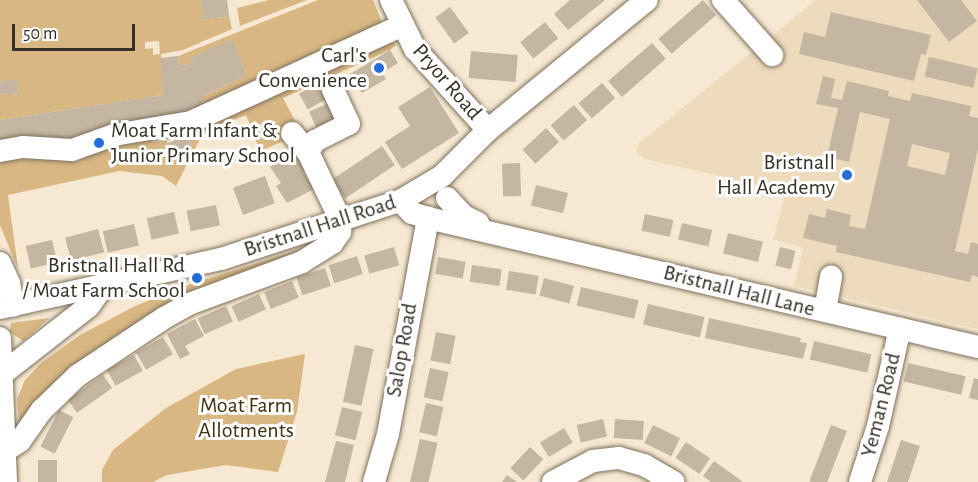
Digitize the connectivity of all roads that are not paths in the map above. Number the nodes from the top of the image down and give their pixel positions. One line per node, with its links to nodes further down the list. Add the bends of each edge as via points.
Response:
1 (391, 0): 4 (street, Pryor Road)
2 (647, 0): 7 (street, Bristnall Hall Road)
3 (723, 0): 5 (street)
4 (403, 26): 7 (street, Pryor Road, via 415,49); 9 (street, via 191,123 114,135 72,150 22,147)
5 (772, 55)
6 (333, 88): 10 (street, via 349,124 315,141)
7 (489, 130): 12 (street, Bristnall Hall Road)
8 (292, 133): 10 (street)
9 (0, 151)
10 (308, 152): 13 (street)
11 (400, 201): 12 (street, Bristnall Hall Road); 12 (street, Bristnall Hall Lane, via 412,213); 13 (street, Bristnall Hall Road)
12 (438, 202): 18 (street, Bristnall Hall Lane, via 501,234); 25 (street, Salop Road)
13 (341, 221): 16 (street, Bristnall Hall Road, via 221,259); 23 (street, via 340,232 326,250 189,304 100,359 57,394 20,441)
14 (0, 263): 17 (street, via 9,283)
15 (831, 277): 18 (street)
16 (103, 286): 17 (street, Bristnall Hall Road); 22 (street, via 89,306)
17 (6, 307)
18 (825, 311): 19 (street, Bristnall Hall Lane)
19 (900, 328): 21 (street, Bristnall Hall Lane); 28 (street, Yeman Road, via 878,426)
20 (0, 338): 22 (street)
21 (978, 347)
22 (2, 374): 23 (street)
23 (2, 454): 24 (street)
24 (6, 482)
25 (374, 482)
26 (553, 482): 27 (street, via 593,461 620,458 644,465)
27 (673, 482)
28 (860, 482)

